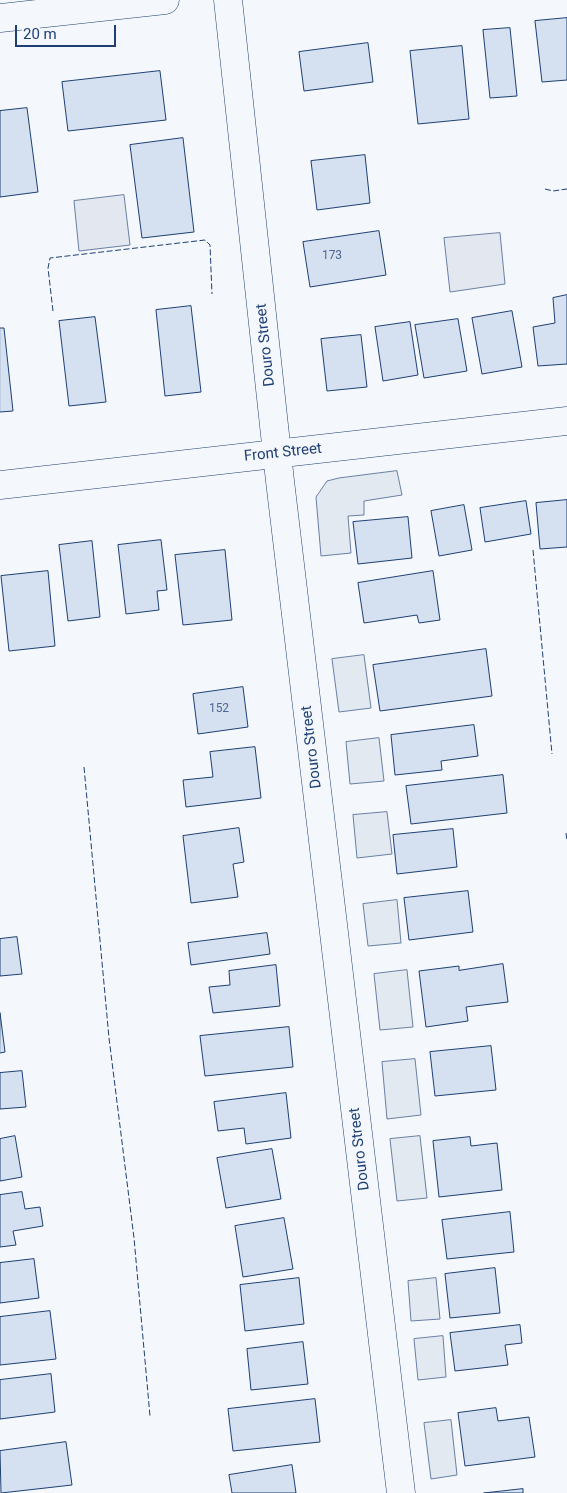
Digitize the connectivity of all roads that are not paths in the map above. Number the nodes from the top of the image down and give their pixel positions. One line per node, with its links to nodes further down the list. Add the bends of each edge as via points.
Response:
1 (164, 0): 3 (street)
2 (228, 0): 5 (street, Douro Street)
3 (0, 18)
4 (567, 421): 5 (street, Front Street)
5 (277, 454): 6 (street, Front Street); 7 (street, Douro Street)
6 (0, 485)
7 (401, 1493)

